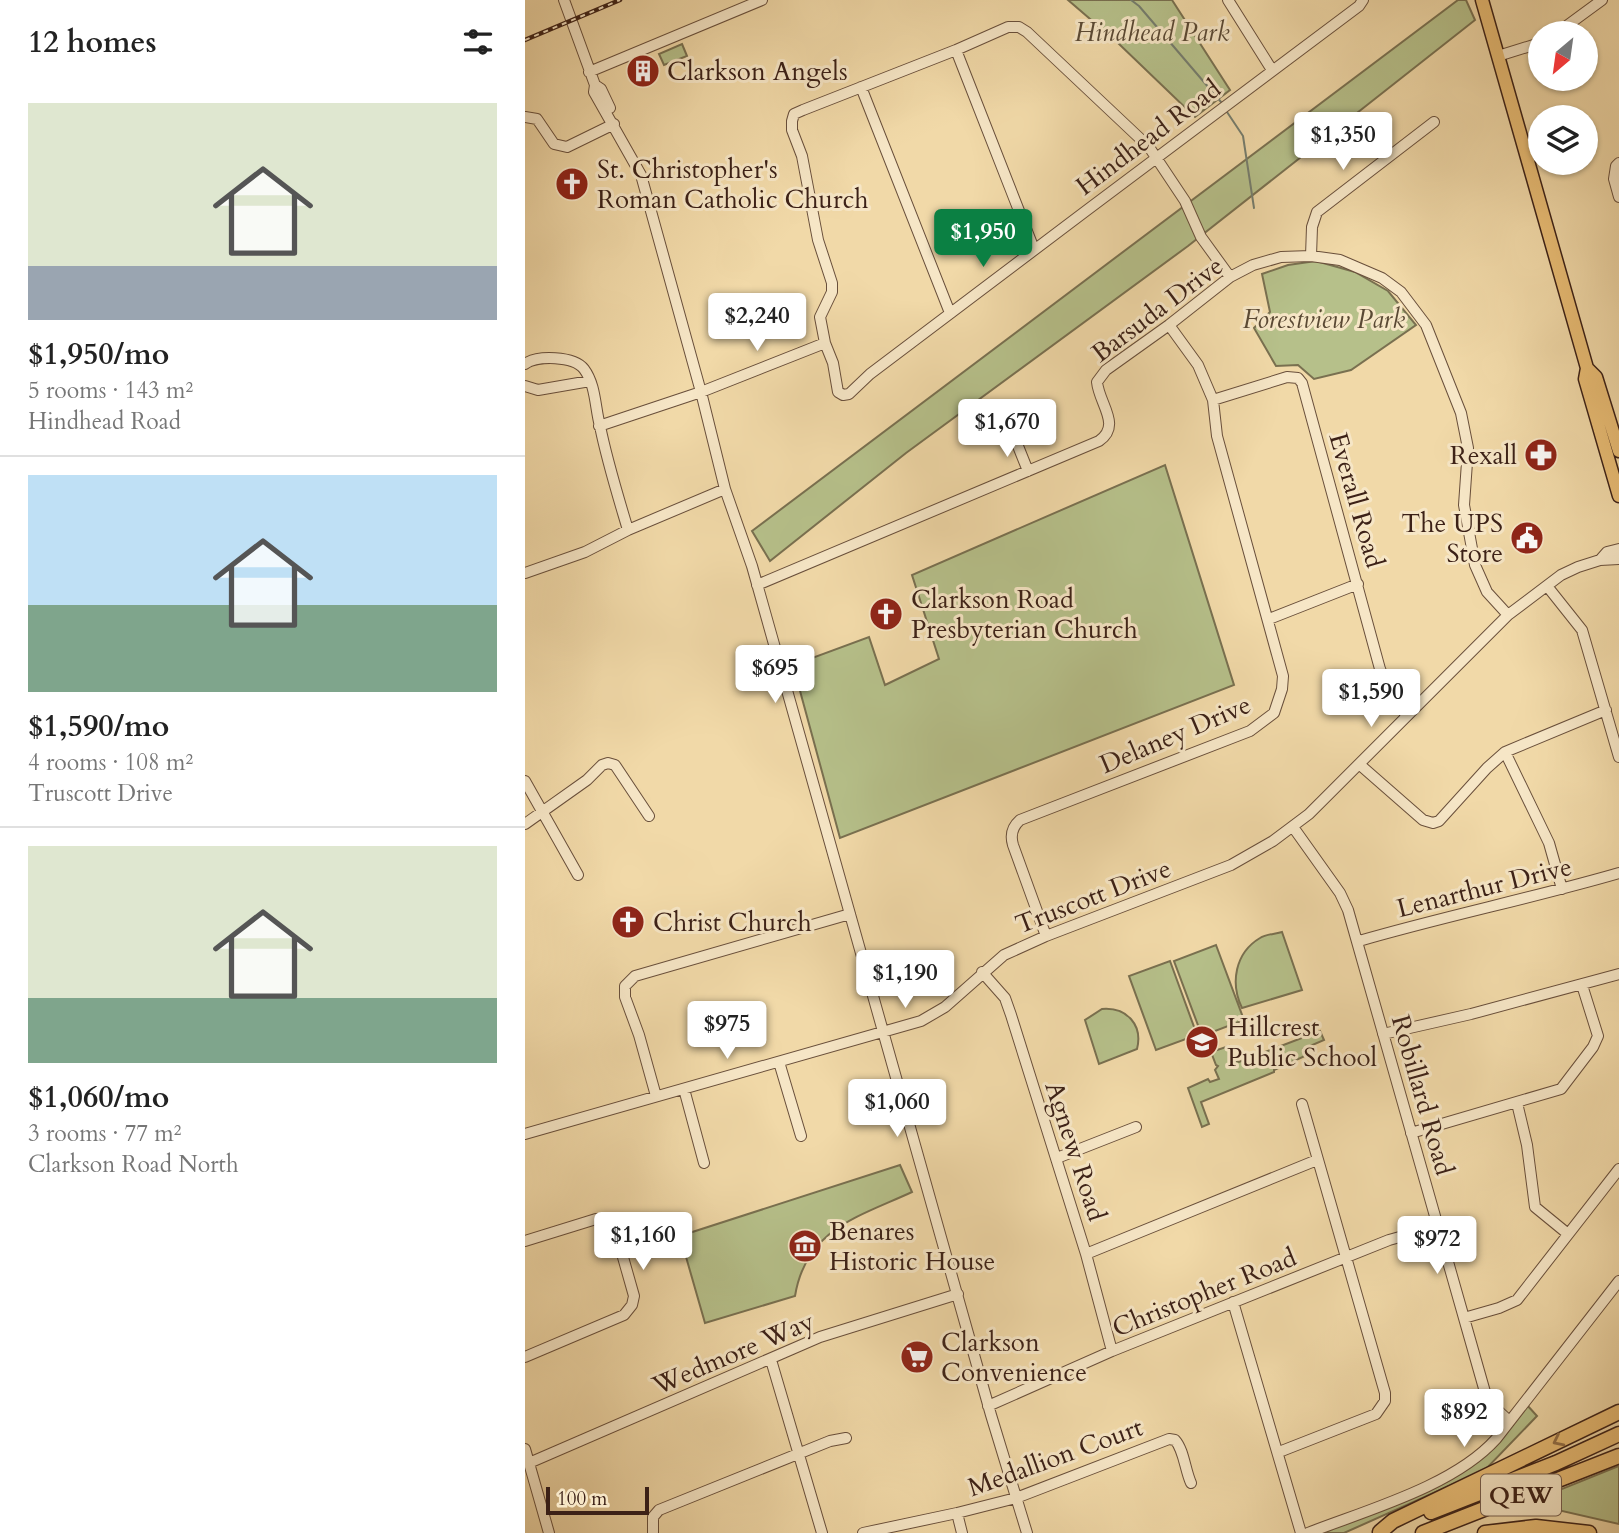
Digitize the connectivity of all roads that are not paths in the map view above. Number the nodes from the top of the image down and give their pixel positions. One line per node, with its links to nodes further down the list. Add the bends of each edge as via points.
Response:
1 (564, 0): 12 (street)
2 (762, 0): 12 (street)
3 (1228, 0): 11 (street)
4 (1363, 0): 11 (street, Hindhead Road)
5 (1482, 0): 10 (main road)
6 (1602, 0): 7 (street)
7 (1573, 21)
8 (1528, 47): 10 (street)
9 (956, 50): 13 (street); 17 (street, via 1008,27 1019,27); 20 (street)
10 (1498, 57): 27 (main road)
11 (1272, 70): 17 (street, Hindhead Road)
12 (589, 72): 15 (street, via 601,89)
13 (861, 87): 23 (street); 25 (street, via 794,114 792,121 832,284 820,317)
14 (525, 117): 15 (street, via 537,119 554,144 567,147)
15 (612, 122): 30 (street, via 641,175)
16 (1434, 122): 21 (street, via 1317,212 1311,227)
17 (1157, 158): 20 (street, Hindhead Road); 22 (street, via 1185,201 1201,237)
18 (1619, 163): 19 (street, via 1614,180)
19 (1619, 197)
20 (1034, 249): 23 (street, Hindhead Road)
21 (1311, 256): 22 (street, Barsuda Drive, via 1273,258); 46 (street, Barsuda Drive, via 1340,260 1383,278 1401,292 1426,325 1465,426 1464,505 1475,565 1487,592)
22 (1230, 277): 24 (street, Barsuda Drive)
23 (950, 313): 25 (street, Hindhead Road, via 849,394 838,392)
24 (1169, 325): 31 (street, Delaney Drive, via 1198,365); 35 (street, Barsuda Drive, via 1105,370 1097,382 1111,423 1104,437)
25 (824, 343): 30 (street)
26 (525, 364): 28 (street, via 533,358 569,359 583,367)
27 (1587, 368): 34 (main road, via 1596,377); 37 (main road, via 1585,379)
28 (590, 380): 29 (street, via 538,390); 32 (street)
29 (525, 386)
30 (701, 392): 32 (street); 36 (street)
31 (1213, 400): 43 (street, Everall Road, via 1287,377 1302,383); 47 (street, Delaney Drive, via 1217,436)
32 (600, 426): 38 (street)
33 (1014, 436): 35 (street)
34 (1619, 451)
35 (1028, 471): 44 (street, Barsuda Drive)
36 (725, 489): 38 (street); 44 (street)
37 (1619, 496)
38 (628, 530): 42 (street, via 585,552)
39 (1619, 549): 41 (street, Truscott Drive)
40 (1619, 559): 41 (street, Truscott Drive)
41 (1600, 560): 45 (street, Truscott Drive)
42 (525, 573)
43 (1358, 584): 47 (street); 49 (street, Everall Road, via 1380,669)
44 (757, 586): 61 (street)
45 (1547, 586): 46 (street, Truscott Drive); 48 (street, via 1582,630)
46 (1508, 615): 49 (street, Truscott Drive)
47 (1269, 619): 62 (street, Delaney Drive, via 1283,676 1273,713 1261,724 1015,825 1013,845)
48 (1606, 710): 50 (street); 51 (street)
49 (1406, 715): 52 (street, Truscott Drive)
50 (1505, 752): 52 (street, via 1433,823 1423,820); 60 (street, via 1549,843)
51 (1619, 757)
52 (1359, 764): 57 (street, Truscott Drive)
53 (525, 781): 54 (street)
54 (544, 812): 55 (street, via 608,762 615,765); 56 (street); 59 (street)
55 (649, 816)
56 (525, 824)
57 (1293, 827): 62 (street, Truscott Drive, via 1231,865); 63 (street, Robillard Road, via 1340,893)
58 (1619, 873): 60 (street, Lenarthur Drive)
59 (578, 875)
60 (1562, 890): 63 (street, Lenarthur Drive)
61 (850, 914): 67 (street); 71 (street, via 629,980 625,997)
62 (1046, 936): 64 (street, Truscott Drive, via 1004,955)
63 (1359, 941): 68 (street, Robillard Road)
64 (982, 972): 67 (street, Truscott Drive, via 934,1015); 78 (street, Agnew Road, via 1005,998)
65 (1619, 974): 66 (street)
66 (1582, 985): 68 (street); 72 (street, via 1598,1036 1593,1048 1561,1089)
67 (882, 1032): 69 (street, Truscott Drive); 88 (street)
68 (1383, 1034): 75 (street, Robillard Road)
69 (779, 1062): 70 (street, Truscott Drive); 77 (street)
70 (684, 1089): 71 (street, Truscott Drive); 80 (street)
71 (656, 1096): 76 (street, Truscott Drive)
72 (1517, 1103): 75 (street); 83 (street, via 1535,1207)
73 (1302, 1104): 79 (street)
74 (1136, 1126): 78 (street)
75 (1411, 1133): 82 (street, Robillard Road)
76 (525, 1134)
77 (801, 1136)
78 (1057, 1158): 85 (street, Agnew Road)
79 (1317, 1160): 85 (street); 86 (street)
80 (704, 1163)
81 (1619, 1169): 83 (street)
82 (1439, 1226): 86 (street, Christopher Road); 90 (street, Robillard Road)
83 (1568, 1234): 90 (street, via 1517,1300)
84 (525, 1241): 92 (street, via 596,1219 611,1222 633,1296 624,1315)
85 (1086, 1254): 91 (street, Agnew Road)
86 (1346, 1258): 89 (street, Christopher Road); 100 (street, via 1385,1401 1376,1414)
87 (1619, 1281): 96 (street)
88 (958, 1294): 93 (street, Wedmore Way, via 820,1338); 94 (street)
89 (1233, 1302): 91 (street, Christopher Road); 100 (street)
90 (1464, 1318): 96 (street, Robillard Road, via 1485,1392)
91 (1112, 1351): 94 (street, Christopher Road)
92 (525, 1357)
93 (771, 1360): 101 (street); 103 (street, Wedmore Way)
94 (988, 1406): 105 (street)
95 (1619, 1412): 115 (highway, one-way to 115, via 1393,1521)
96 (1509, 1421): 114 (street, via 1487,1449 1457,1471)
97 (1619, 1434): 115 (highway, QEW)
98 (846, 1438): 101 (street)
99 (525, 1449): 103 (street)
100 (1279, 1452): 113 (street)
101 (799, 1455): 108 (street, via 659,1510 653,1517); 109 (street)
102 (1619, 1456): 116 (highway, QEW)
103 (529, 1463): 107 (street)
104 (1191, 1483): 105 (street, Medallion Court, via 1179,1445 1169,1439)
105 (1016, 1498): 106 (street, Medallion Court); 112 (street)
106 (957, 1513): 110 (street, Medallion Court); 111 (street)
107 (549, 1533)
108 (653, 1533)
109 (822, 1533)
110 (863, 1533)
111 (962, 1533)
112 (1027, 1533)
113 (1301, 1533)
114 (1308, 1533)
115 (1378, 1533)
116 (1423, 1533)
117 (1485, 1533): 118 (highway, via 1536,1527)
118 (1590, 1533)

